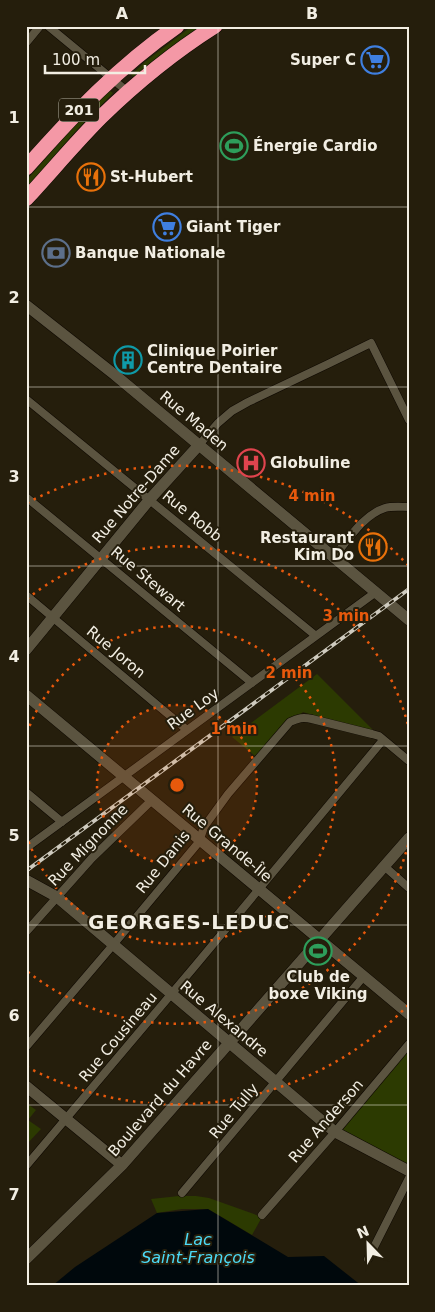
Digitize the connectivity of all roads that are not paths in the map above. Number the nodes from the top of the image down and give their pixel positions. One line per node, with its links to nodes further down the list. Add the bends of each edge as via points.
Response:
1 (40, 26): 5 (street)
2 (48, 26): 6 (street)
3 (177, 26): 6 (highway, 201)
4 (215, 26): 7 (highway, 201)
5 (26, 43)
6 (111, 78): 7 (street); 8 (highway, 201)
7 (128, 92): 9 (highway, 201)
8 (26, 168)
9 (26, 200)
10 (26, 305): 13 (street, Rue Maden)
11 (26, 399): 15 (street, Rue Robb)
12 (409, 420): 13 (street, Rue Notre-Dame, via 371,343 232,411)
13 (199, 445): 15 (street, Rue Notre-Dame); 17 (street, Rue Maden)
14 (26, 497): 18 (street, Rue Stewart)
15 (150, 499): 18 (street, Rue Notre-Dame); 23 (street, Rue Robb)
16 (409, 507): 17 (street, via 386,508 375,513)
17 (334, 557): 19 (street, Rue Maden)
18 (101, 558): 21 (street, Rue Notre-Dame); 25 (street, Rue Stewart)
19 (376, 592): 22 (street, Rue Maden); 23 (street, Rue Loy)
20 (26, 595): 21 (street, Rue Joron)
21 (53, 617): 24 (street, Rue Notre-Dame); 27 (street, Rue Joron)
22 (409, 620)
23 (316, 636): 25 (street, Rue Loy)
24 (26, 650)
25 (252, 683): 27 (street, Rue Loy)
26 (26, 694): 30 (street, Rue Grande-Île)
27 (187, 730): 30 (street, Rue Loy)
28 (383, 740): 29 (street, Rue Danis); 35 (street, Rue Danis, via 379,736 312,719 296,719 228,794 204,827); 40 (street, Rue Cousineau)
29 (409, 761)
30 (124, 777): 32 (street, Rue Grande-Île); 33 (street, Rue Loy)
31 (26, 792): 33 (street)
32 (152, 800): 35 (street, Rue Grande-Île); 41 (street, Rue Mignonne)
33 (62, 822): 36 (street, Rue Loy)
34 (409, 838): 37 (street, Boulevard du Havre)
35 (200, 839): 40 (street, Rue Grande-Île); 44 (street, Rue Danis)
36 (26, 848)
37 (384, 866): 39 (street); 43 (street, Boulevard du Havre)
38 (26, 880): 41 (street, Rue Alexandre)
39 (409, 888)
40 (259, 889): 43 (street, Rue Grande-Île); 46 (street, Rue Cousineau)
41 (56, 897): 42 (street, Rue Mignonne); 44 (street, Rue Alexandre)
42 (26, 932)
43 (320, 940): 45 (street, Rue Grande-Île); 48 (street, Boulevard du Havre)
44 (114, 945): 46 (street, Rue Alexandre); 50 (street, Rue Danis)
45 (364, 976): 47 (street, Rue Grande-Île); 51 (street, Rue Tully)
46 (172, 994): 48 (street, Rue Alexandre); 53 (street, Rue Cousineau)
47 (409, 1014)
48 (229, 1043): 51 (street, Rue Alexandre); 55 (street, Boulevard du Havre)
49 (409, 1044): 54 (street, Rue Anderson)
50 (26, 1047)
51 (276, 1082): 54 (street, Rue Alexandre); 59 (street, Rue Tully)
52 (26, 1086): 53 (street)
53 (66, 1119): 55 (street); 56 (street, Rue Cousineau)
54 (335, 1132): 57 (street, Rue Alexandre); 60 (street, Rue Anderson)
55 (122, 1165): 61 (street, Boulevard du Havre)
56 (26, 1166)
57 (409, 1171)
58 (409, 1178): 62 (street)
59 (182, 1193)
60 (262, 1215)
61 (28, 1254)
62 (368, 1259)

